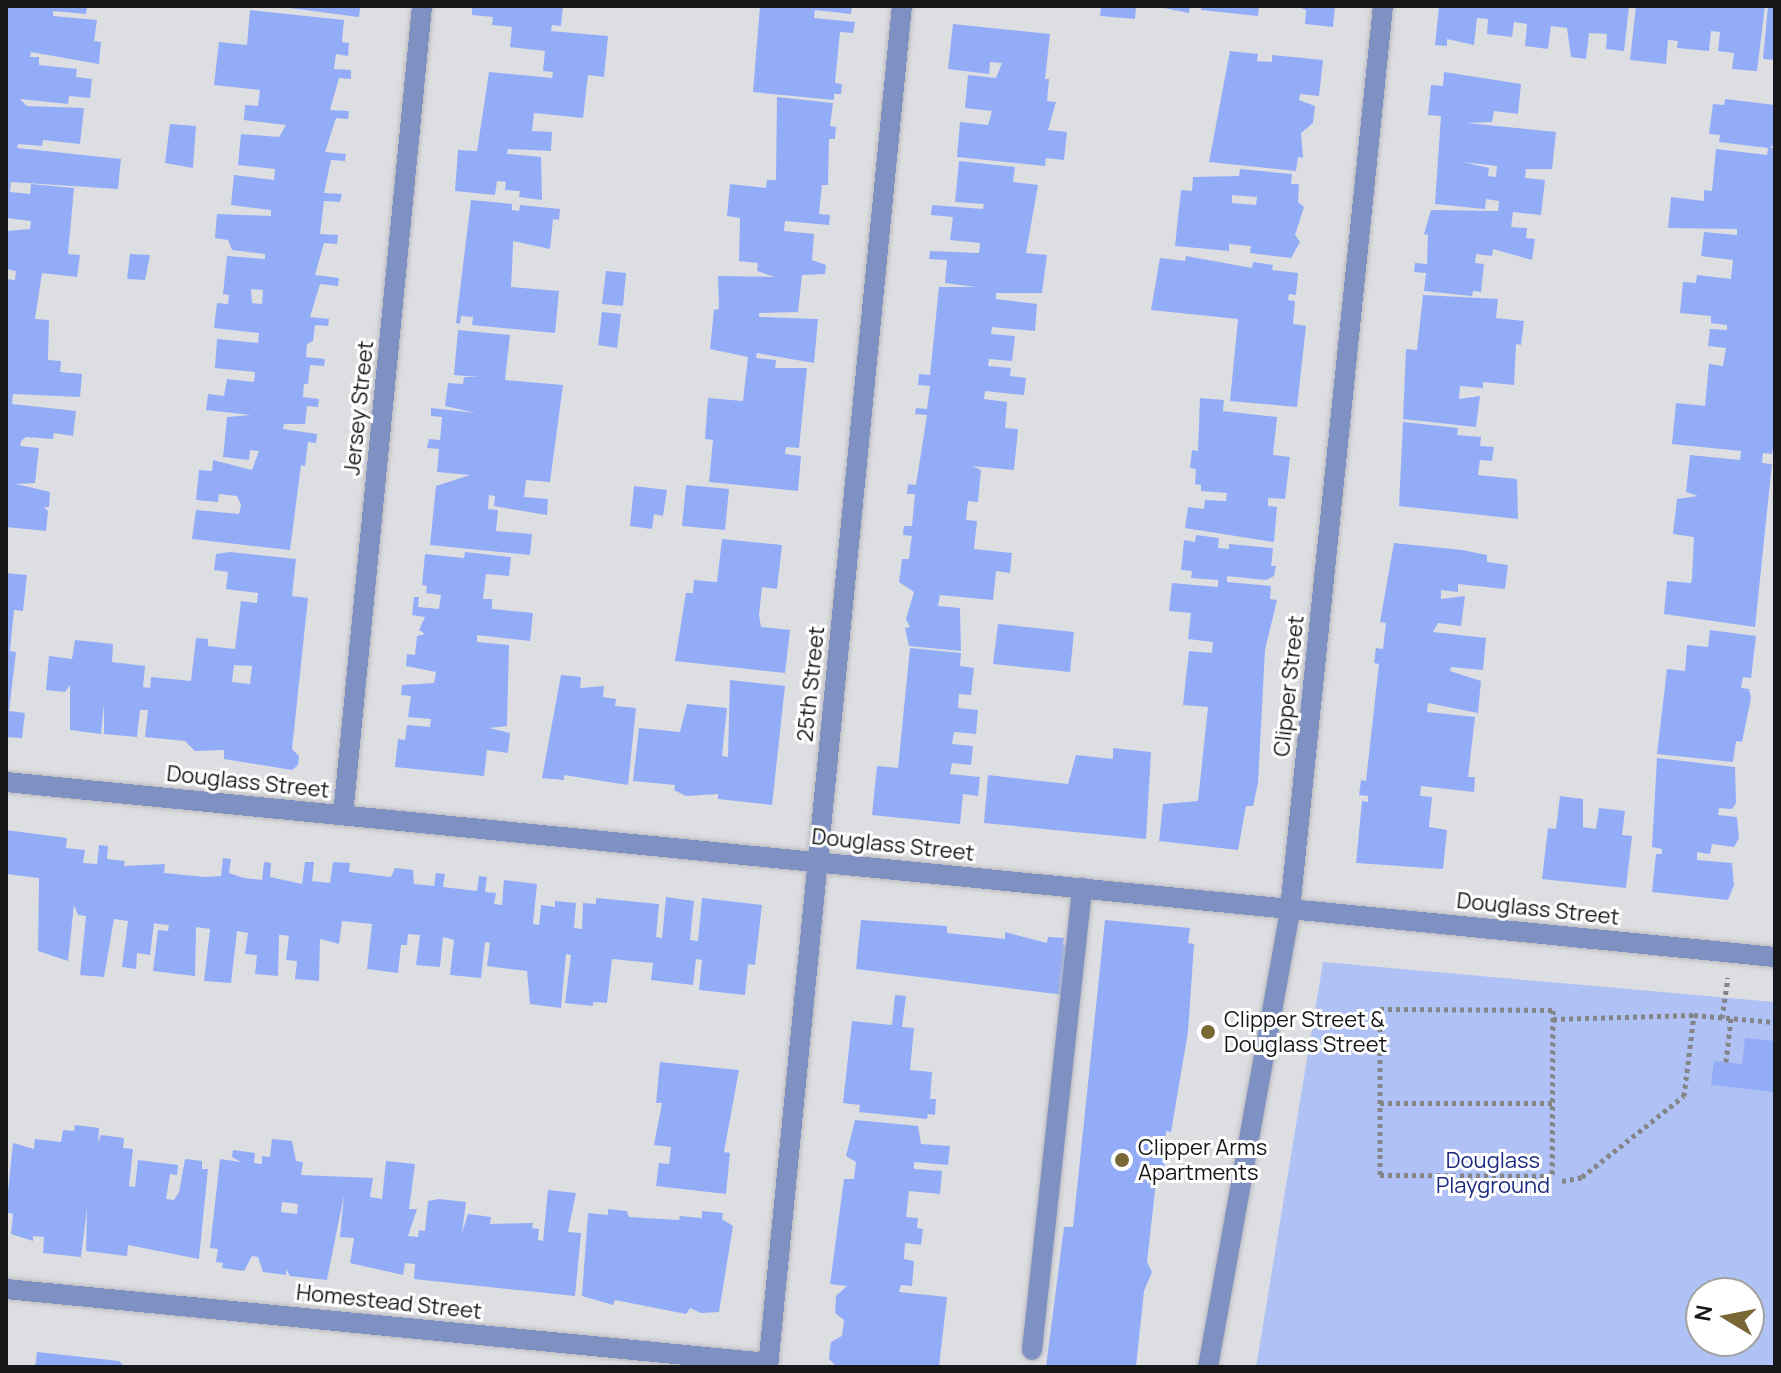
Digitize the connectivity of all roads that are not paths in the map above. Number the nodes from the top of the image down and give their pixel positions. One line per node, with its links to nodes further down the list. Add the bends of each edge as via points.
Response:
1 (422, 6): 5 (street, Jersey Street)
2 (902, 6): 6 (street, 25th Street)
3 (1383, 6): 8 (street, Clipper Street)
4 (6, 782): 5 (street, Douglass Street)
5 (343, 815): 6 (street, Douglass Street)
6 (818, 862): 7 (street, Douglass Street); 12 (street, 25th Street)
7 (1082, 888): 8 (street, Douglass Street); 11 (street)
8 (1290, 909): 9 (street, Douglass Street); 13 (street, Clipper Street)
9 (1775, 957)
10 (6, 1289): 12 (street, Homestead Street)
11 (1032, 1350)
12 (768, 1365)
13 (1208, 1367)

